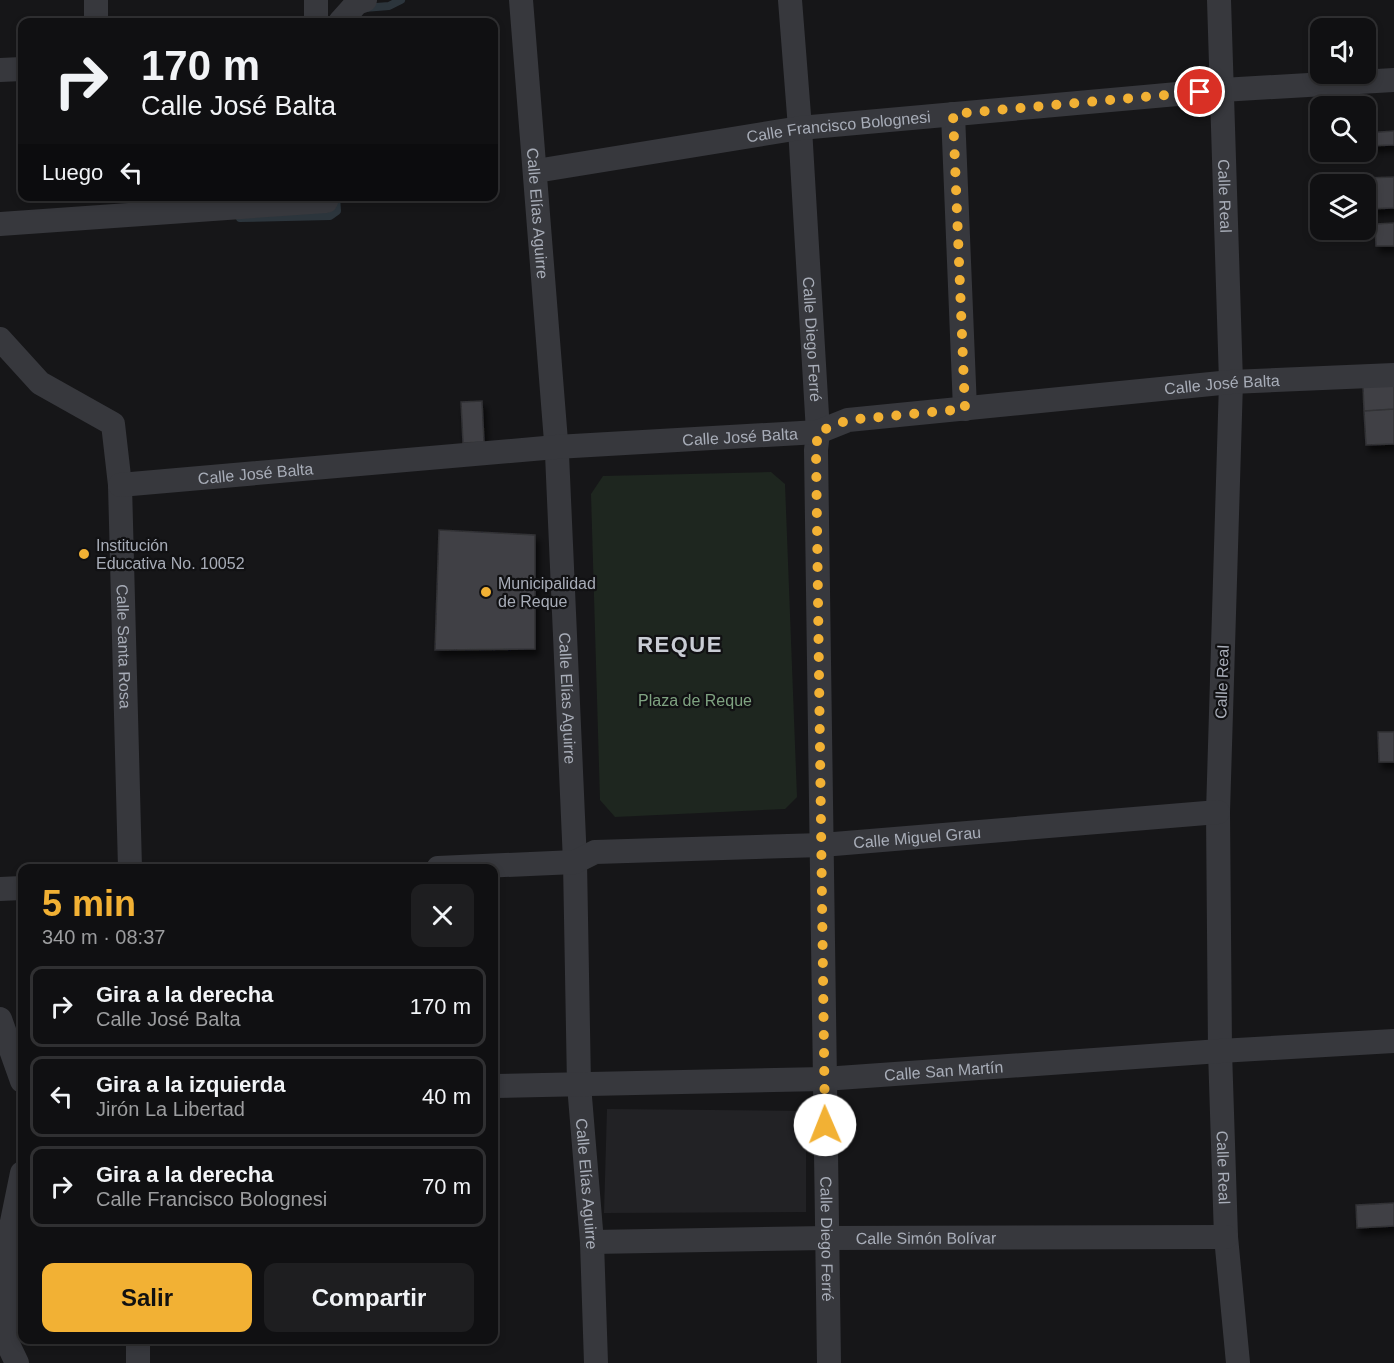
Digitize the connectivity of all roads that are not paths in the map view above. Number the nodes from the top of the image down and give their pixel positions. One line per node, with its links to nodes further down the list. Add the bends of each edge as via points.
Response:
1 (96, 0): 7 (street)
2 (316, 0): 8 (street)
3 (365, 0): 9 (street)
4 (521, 0): 16 (street, Calle Elías Aguirre)
5 (790, 0): 15 (street, Calle Diego Ferré)
6 (1219, 0): 13 (street, Calle Real)
7 (96, 18)
8 (316, 18)
9 (344, 18)
10 (0, 69): 11 (street)
11 (18, 69)
12 (1394, 80): 13 (street, Calle Francisco Bolognesi)
13 (1222, 90): 14 (street, Calle Francisco Bolognesi); 21 (street, Calle Real)
14 (953, 114): 15 (street, Calle Francisco Bolognesi); 22 (street)
15 (800, 128): 16 (street, Calle Francisco Bolognesi); 23 (street, Calle Diego Ferré)
16 (536, 171): 24 (street, Calle Elías Aguirre)
17 (326, 201): 18 (street)
18 (0, 224)
19 (0, 339): 25 (street, Calle Santa Rosa, via 40,383 113,424)
20 (1394, 375): 21 (street, Calle José Balta)
21 (1231, 382): 22 (street, Calle José Balta); 26 (street, Calle Real)
22 (965, 409): 23 (street, Calle José Balta, via 848,420)
23 (818, 432): 24 (street, Calle José Balta); 27 (street, Calle Diego Ferré)
24 (556, 447): 25 (street, Calle José Balta); 28 (street, Calle Elías Aguirre)
25 (120, 485): 29 (street, Calle Santa Rosa)
26 (1218, 812): 27 (street, Calle Miguel Grau); 35 (street, Calle Real)
27 (822, 845): 28 (street, Calle Miguel Grau, via 595,852); 37 (street, Calle Diego Ferré)
28 (575, 862): 30 (street, Calle Miguel Grau); 38 (street, Calle Elías Aguirre)
29 (130, 864)
30 (498, 865)
31 (18, 888): 32 (street)
32 (0, 889)
33 (0, 1019): 36 (street)
34 (1394, 1041): 35 (street, Calle San Martín)
35 (1220, 1051): 37 (street, Calle San Martín); 41 (street, Calle Real)
36 (18, 1071)
37 (824, 1079): 38 (street, Calle San Martín); 42 (street, Calle Diego Ferré)
38 (579, 1085): 39 (street, Calle San Martín); 43 (street, Calle Elías Aguirre)
39 (498, 1086)
40 (18, 1192): 45 (street, via 7,1246 5,1338)
41 (1226, 1237): 42 (street, Calle Simón Bolívar); 49 (street, Calle Real)
42 (826, 1238): 43 (street, Calle Simón Bolívar); 48 (street, Calle Diego Ferré)
43 (592, 1242): 47 (street, Calle Elías Aguirre)
44 (138, 1344): 46 (street)
45 (17, 1363)
46 (138, 1363)
47 (596, 1363)
48 (829, 1363)
49 (1238, 1363)

